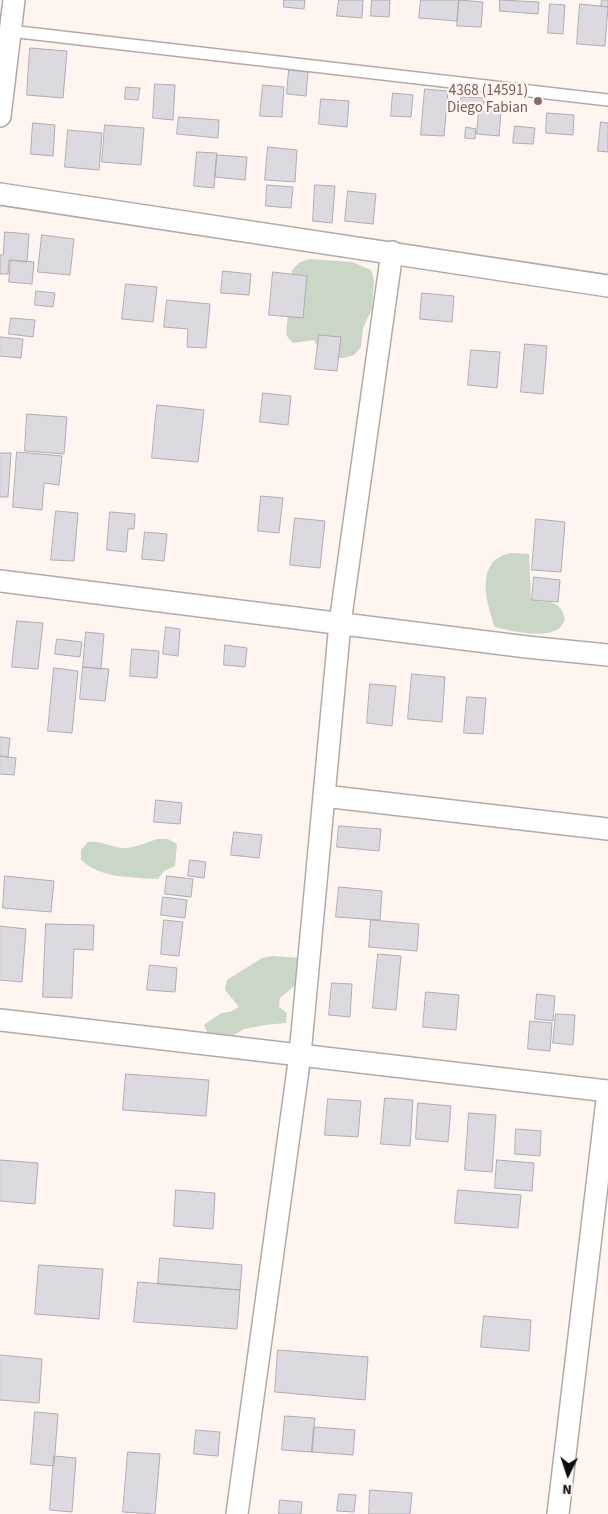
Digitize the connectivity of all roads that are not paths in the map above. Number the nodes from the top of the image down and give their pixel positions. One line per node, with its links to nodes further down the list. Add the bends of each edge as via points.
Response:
1 (14, 0): 2 (street)
2 (10, 31): 3 (lane); 4 (street)
3 (608, 100)
4 (0, 116)
5 (0, 194): 6 (street)
6 (392, 252): 7 (street); 9 (street)
7 (608, 286)
8 (0, 581): 9 (street)
9 (340, 624): 10 (street); 11 (street)
10 (608, 655)
11 (324, 796): 12 (street); 14 (street)
12 (608, 829)
13 (0, 1020): 14 (street)
14 (300, 1055): 15 (street); 16 (street)
15 (608, 1091): 17 (street)
16 (237, 1514)
17 (558, 1514)

